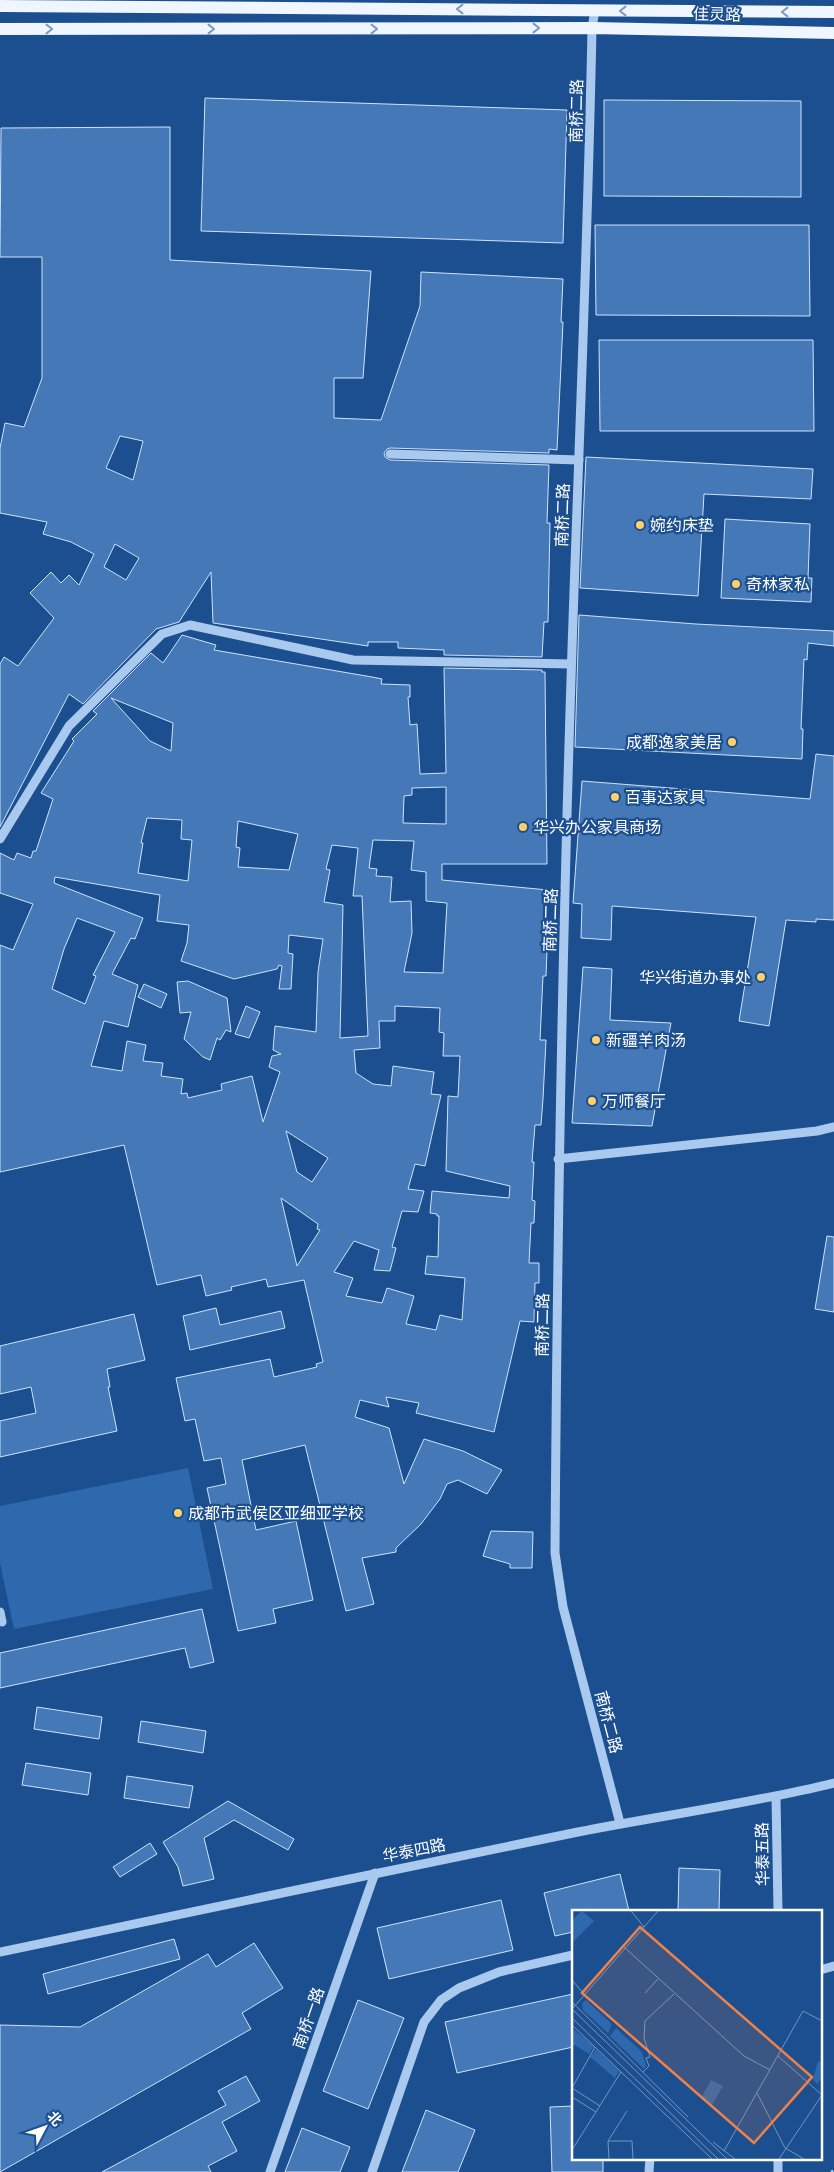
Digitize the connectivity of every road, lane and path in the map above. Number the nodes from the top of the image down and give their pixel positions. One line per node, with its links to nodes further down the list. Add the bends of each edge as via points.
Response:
1 (8, 4): 2 (main road, 佳灵路, one-way to 1)
2 (595, 10): 3 (main road, 佳灵路, one-way to 2); 4 (street, 南桥二路)
3 (834, 12)
4 (592, 28): 5 (main road, 佳灵路, one-way to 4); 6 (main road, 佳灵路); 8 (street, 南桥二路)
5 (0, 29)
6 (834, 33)
7 (390, 454): 8 (street)
8 (579, 460): 9 (street, 南桥二路)
9 (572, 664): 10 (street, via 353,660 190,625 162,634 69,726); 12 (street, 南桥二路)
10 (0, 839)
11 (834, 1127): 12 (street)
12 (558, 1159): 17 (street, 南桥二路, via 555,1553 563,1607)
13 (0, 1612): 14 (street)
14 (2, 1622)
15 (834, 1782): 16 (street, 华泰四路)
16 (776, 1797): 17 (street, 华泰四路); 19 (street, 华泰五路)
17 (620, 1823): 18 (street, 华泰四路)
18 (375, 1873): 20 (street, 华泰四路); 22 (street, 南桥一路)
19 (778, 1910)
20 (0, 1952)
21 (572, 1955): 23 (street, via 499,1972 459,1988 441,2000 424,2022)
22 (270, 2172)
23 (372, 2172)

